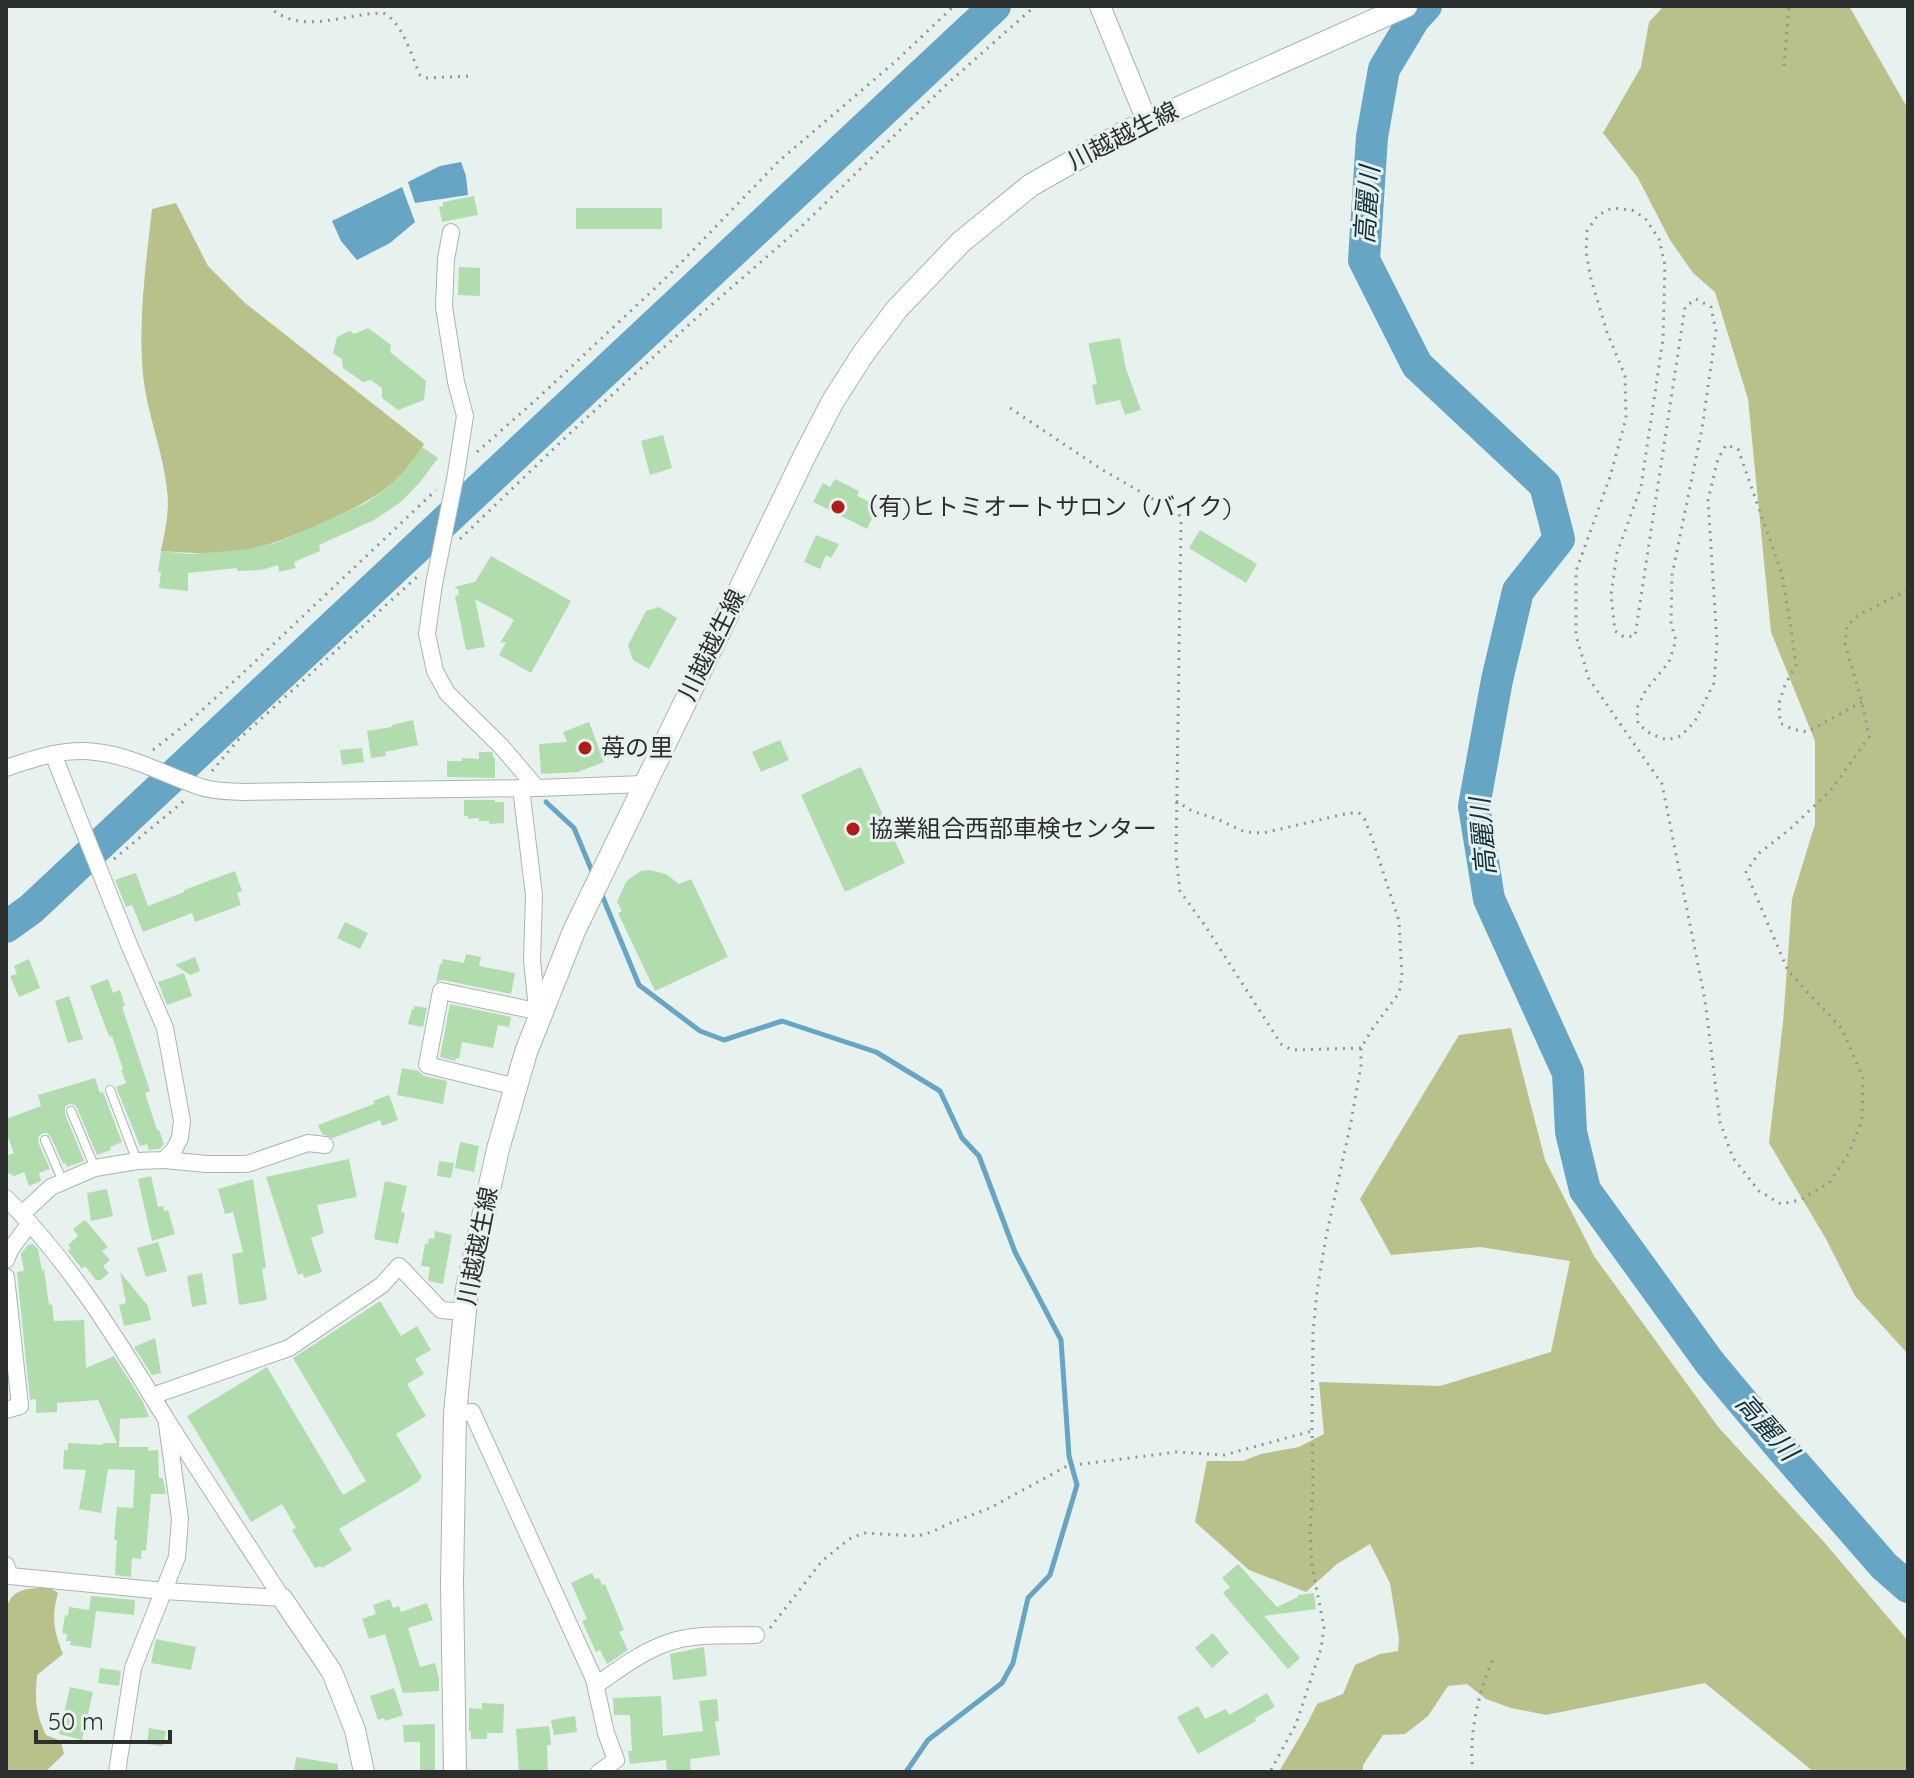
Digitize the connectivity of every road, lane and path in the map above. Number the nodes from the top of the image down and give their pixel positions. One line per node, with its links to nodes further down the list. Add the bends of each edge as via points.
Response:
1 (268, 6): 8 (path, via 277,15 317,22 383,13 398,25 420,75)
2 (954, 6): 12 (path, via 779,161 670,274)
3 (1035, 6): 13 (path)
4 (1100, 6): 9 (street)
5 (1406, 6): 9 (main road, 川越越生線)
6 (1789, 6): 7 (path)
7 (1784, 66)
8 (472, 76)
9 (1147, 121): 19 (main road, 川越越生線, via 1031,185 961,242 897,309 833,401)
10 (451, 232): 12 (street, via 444,307 465,416)
11 (1010, 408): 22 (path, via 1179,514)
12 (456, 471): 13 (street); 17 (path)
13 (440, 556): 20 (path, via 239,739); 21 (street, via 427,634 435,671 447,693 500,745)
14 (1908, 590): 15 (path, via 1855,617 1847,627 1845,644)
15 (1862, 702): 15 (path, via 1869,737 1831,790 1758,854 1746,872 1788,971 1842,1029 1863,1078 1862,1120 1849,1153 1829,1183 1781,1204 1759,1191 1733,1158 1720,1122 1705,1000 1662,784 1589,679 1576,636 1576,571 1626,418 1625,376 1586,252 1587,231 1598,215 1612,208 1645,218 1659,239 1665,265 1663,339 1641,487 1617,553 1611,595 1615,631 1624,637 1635,636 1685,307 1696,299 1711,307 1716,331 1672,575 1671,624 1676,640 1669,662 1637,708 1638,724 1667,740 1681,736 1714,683 1717,642 1708,500 1726,445 1738,449 1782,574 1796,665 1779,703 1780,723 1807,732)
16 (53, 754): 17 (street, via 95,752); 18 (street); 23 (street)
17 (141, 763): 20 (street)
18 (6, 768)
19 (644, 784): 21 (street); 24 (main road, 川越越生線)
20 (196, 785): 21 (street, via 244,792); 23 (path)
21 (529, 788): 24 (street)
22 (1176, 801): 25 (path, via 1180,891 1281,1044 1292,1050); 25 (path, via 1245,832 1263,833 1349,813 1359,813 1365,820 1399,921 1402,976 1399,993)
23 (99, 871): 31 (street, via 165,1028 182,1121 180,1138)
24 (537, 1016): 26 (main road, 川越越生線); 26 (street, via 441,991 427,1065)
25 (1361, 1048): 44 (path, via 1317,1291)
26 (516, 1087): 39 (main road, 川越越生線, via 487,1190)
27 (110, 1090): 32 (lane)
28 (71, 1111): 33 (lane)
29 (45, 1140): 34 (lane)
30 (325, 1145): 31 (street, via 308,1143 247,1164)
31 (164, 1160): 32 (street)
32 (137, 1161): 33 (street)
33 (95, 1168): 34 (street)
34 (63, 1182): 36 (street, via 51,1187)
35 (6, 1198): 36 (street)
36 (26, 1218): 37 (street); 40 (street, via 112,1330)
37 (6, 1260)
38 (6, 1277): 41 (street, via 20,1406)
39 (465, 1312): 40 (street, via 441,1310 399,1266 382,1285 289,1348); 42 (main road, 川越越生線)
40 (152, 1396): 43 (street)
41 (6, 1410)
42 (455, 1414): 50 (street, via 472,1412); 54 (main road, 川越越生線)
43 (166, 1419): 46 (street, via 180,1519 177,1557); 47 (street)
44 (1312, 1431): 48 (path, via 1224,1455 1176,1452 1067,1466 932,1532 864,1533 822,1561 770,1628); 56 (path, via 1312,1566 1324,1627 1296,1724)
45 (6, 1565): 46 (street, via 10,1576)
46 (164, 1591): 47 (street); 52 (street, via 133,1668)
47 (282, 1598): 53 (street, via 332,1672 355,1730)
48 (756, 1635): 50 (street, via 667,1642)
49 (1494, 1656): 57 (path, via 1474,1726)
50 (596, 1685): 51 (street, via 606,1733)
51 (620, 1766): 55 (street)
52 (117, 1772)
53 (364, 1772)
54 (455, 1772)
55 (599, 1772)
56 (1270, 1772)
57 (1473, 1772)

